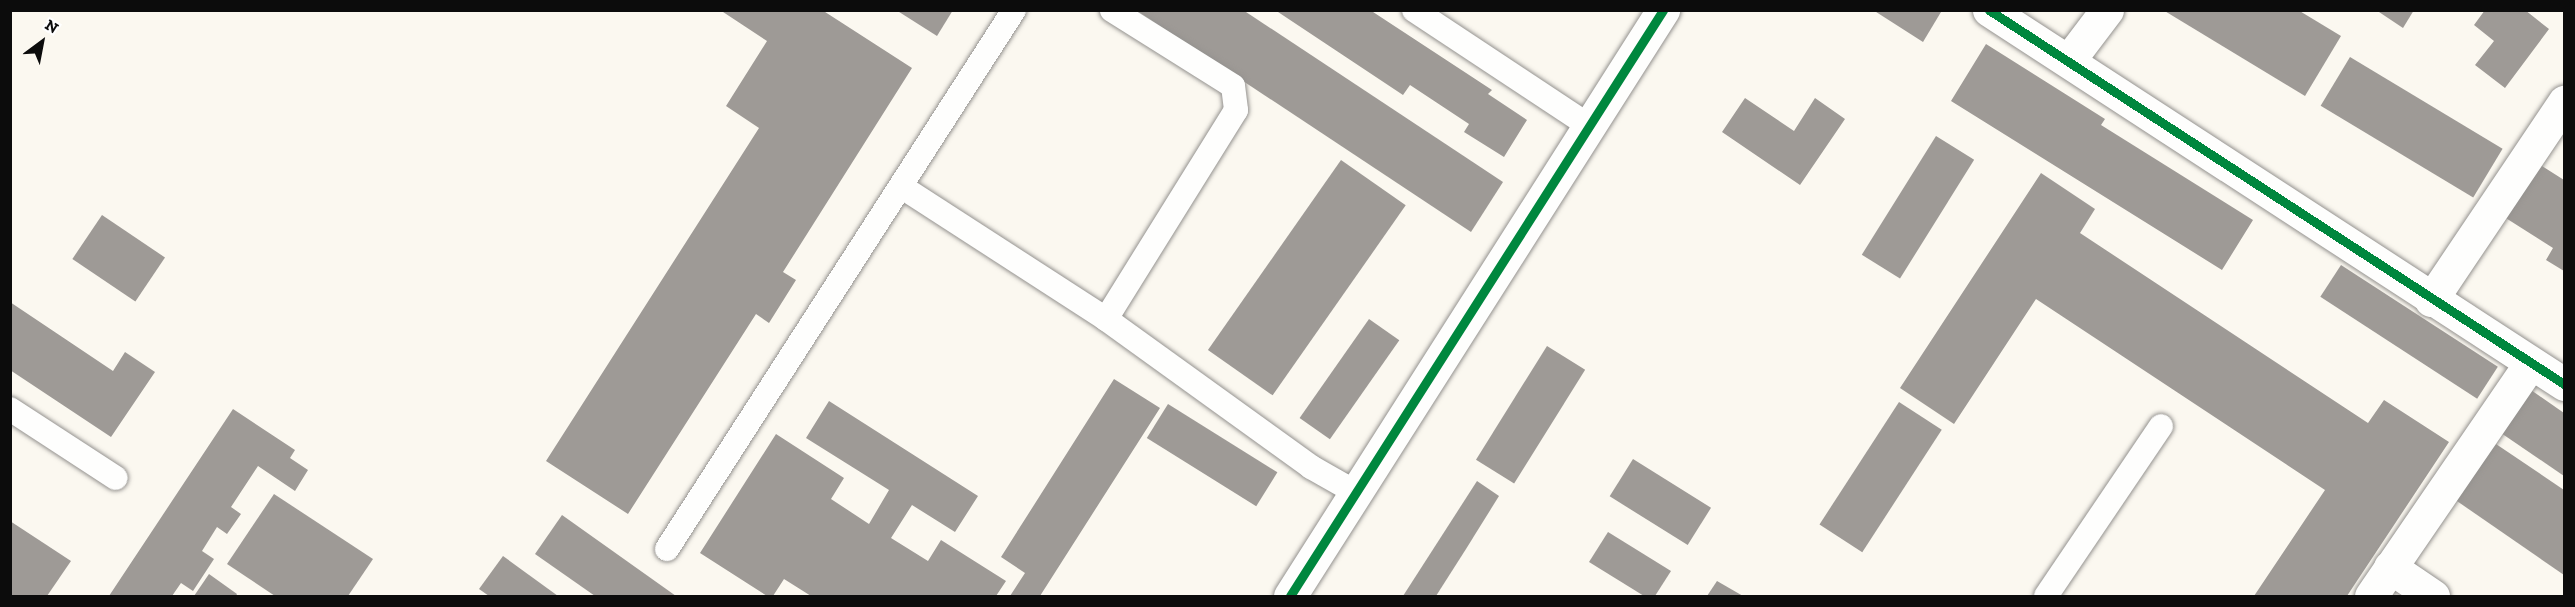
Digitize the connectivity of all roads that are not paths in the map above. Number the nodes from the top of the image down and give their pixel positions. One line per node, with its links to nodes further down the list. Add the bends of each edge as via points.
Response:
1 (1014, 10): 10 (lane)
2 (1112, 10): 12 (lane, via 1233,86 1236,110)
3 (1414, 10): 9 (lane)
4 (1663, 10): 9 (street)
5 (1989, 10): 7 (street)
6 (2106, 10): 7 (street)
7 (2069, 60): 11 (street)
8 (2565, 102): 11 (street)
9 (1589, 126): 18 (street)
10 (902, 187): 12 (lane); 19 (lane)
11 (2431, 300): 13 (street)
12 (1106, 319): 18 (lane, via 1311,467)
13 (2530, 364): 14 (street); 20 (street)
14 (2565, 384)
15 (10, 409): 17 (lane)
16 (2161, 426): 22 (lane)
17 (116, 478)
18 (1355, 492): 21 (street)
19 (667, 549)
20 (2390, 567): 23 (street); 24 (street)
21 (1290, 597)
22 (2046, 597)
23 (2371, 597)
24 (2433, 597)

